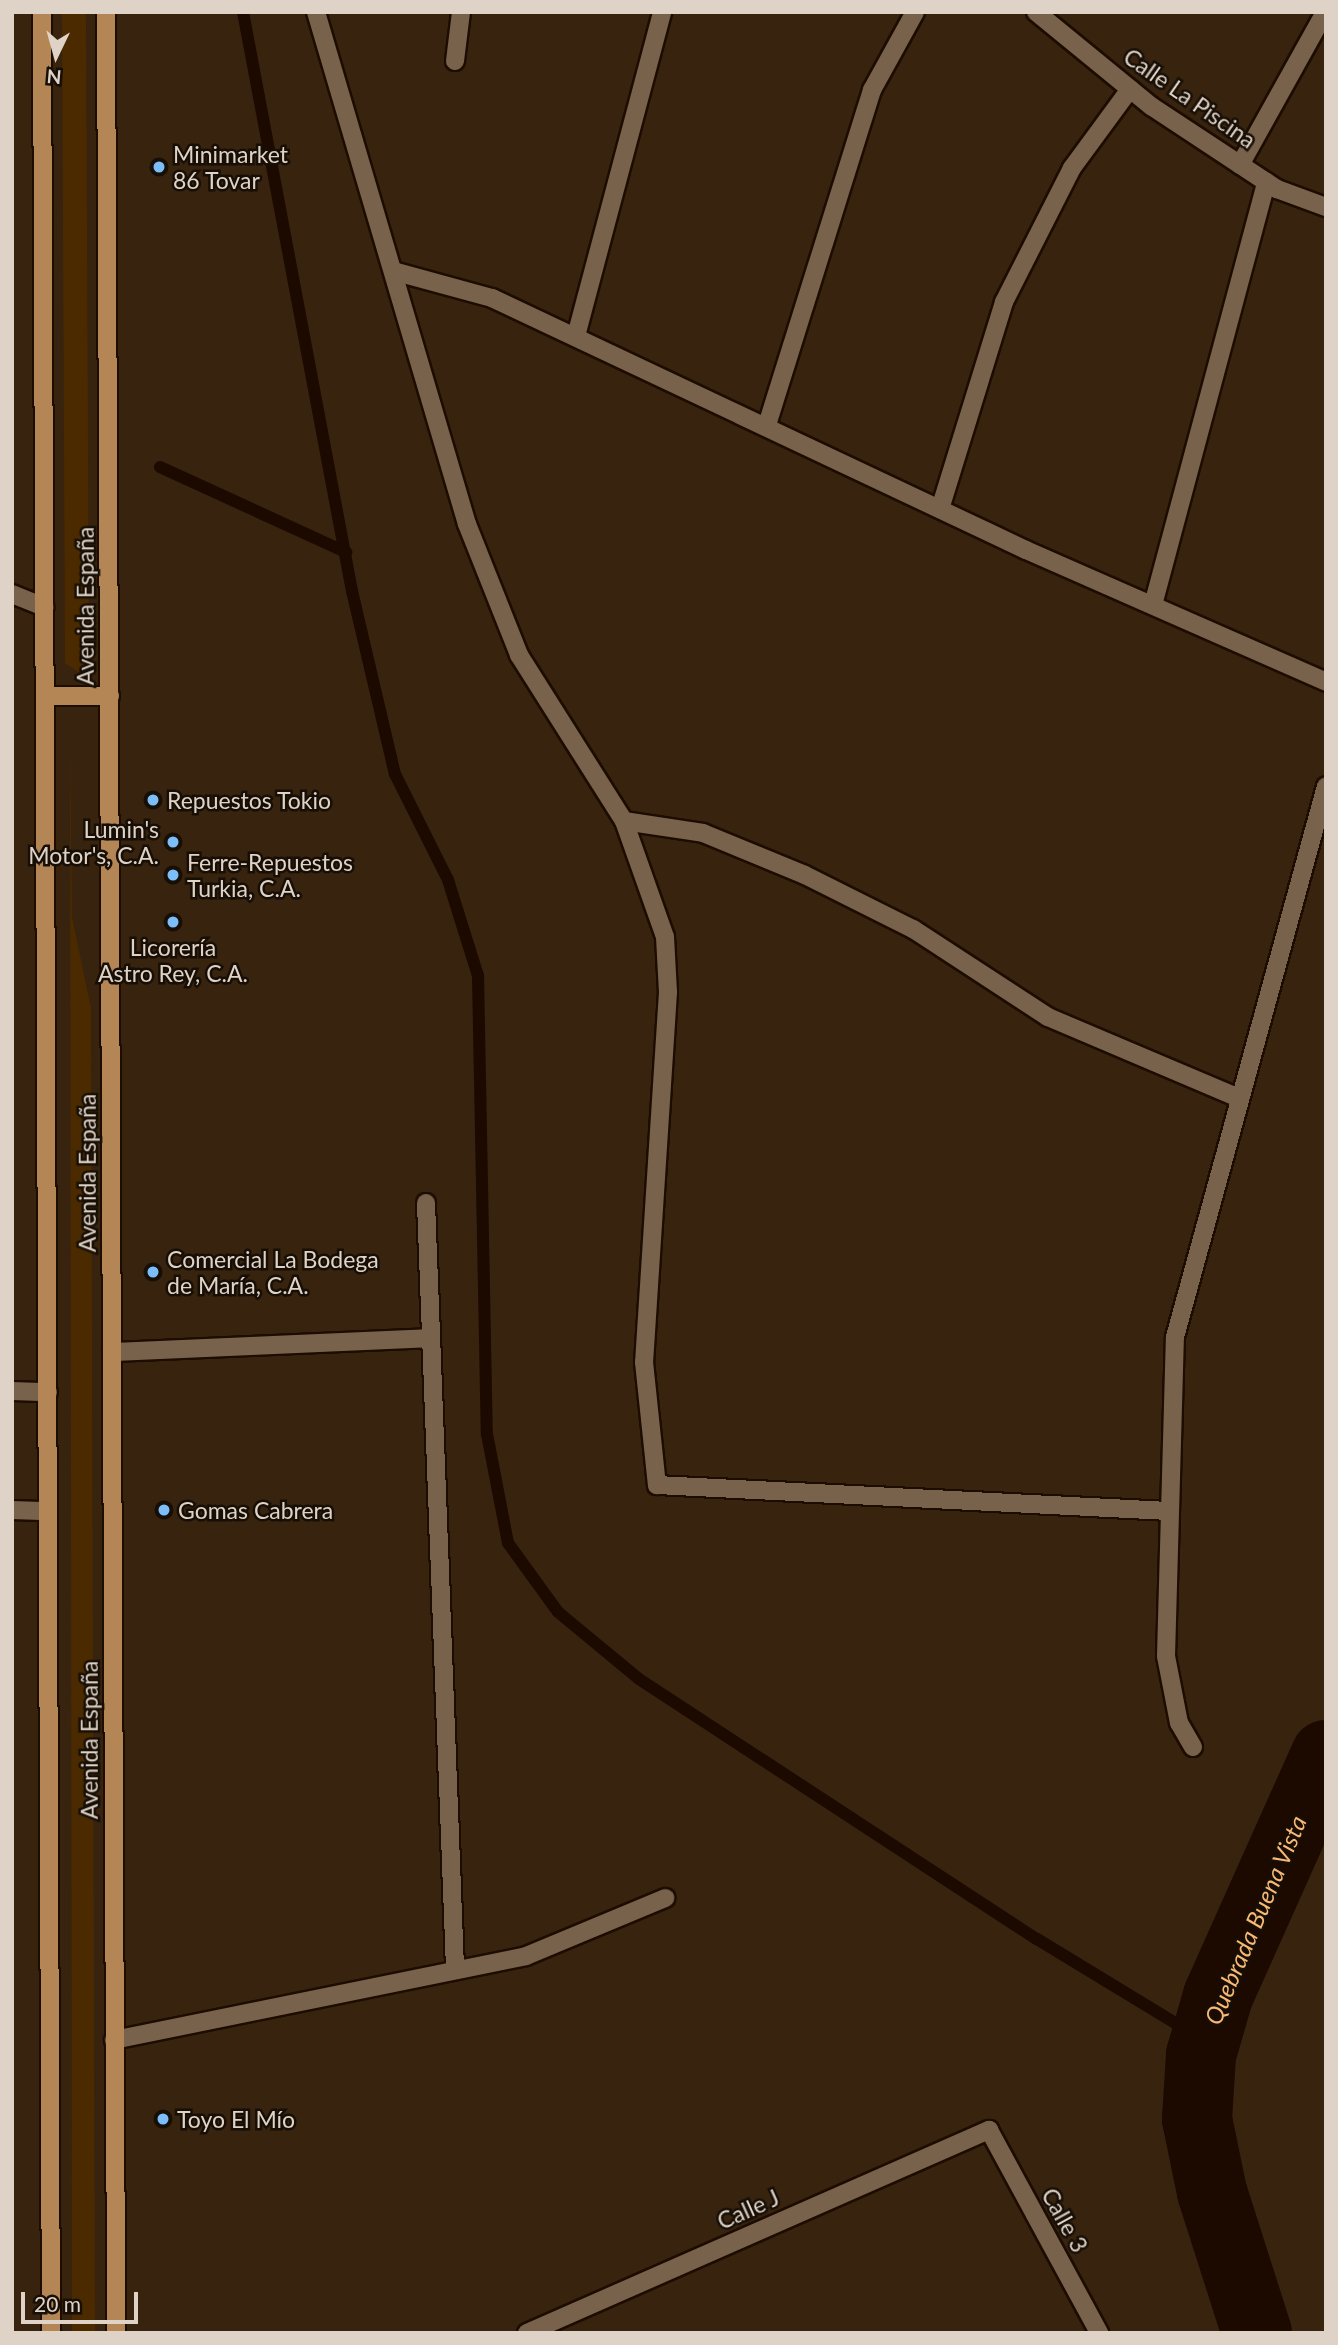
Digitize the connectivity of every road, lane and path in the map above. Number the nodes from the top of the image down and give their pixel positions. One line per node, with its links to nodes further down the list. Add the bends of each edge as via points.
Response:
1 (42, 12): 21 (main road, Avenida España)
2 (106, 12): 24 (main road, Avenida España)
3 (316, 12): 15 (street)
4 (461, 12): 10 (street)
5 (662, 12): 16 (street)
6 (915, 12): 17 (street, via 863,115)
7 (1036, 12): 11 (street, Calle La Piscina)
8 (1325, 12): 9 (street)
9 (1319, 39): 12 (street)
10 (455, 61)
11 (1130, 89): 12 (street, Calle La Piscina); 18 (street, via 1072,168 1009,291)
12 (1240, 165): 13 (street, Calle La Piscina)
13 (1266, 182): 14 (street, Calle La Piscina); 20 (street)
14 (1326, 207)
15 (393, 271): 16 (street, via 492,298); 26 (street, via 467,524 510,633 582,761)
16 (576, 336): 17 (street)
17 (767, 425): 18 (street)
18 (940, 509): 20 (street)
19 (12, 594): 21 (street)
20 (1153, 605): 22 (street)
21 (44, 607): 23 (main road, Avenida España)
22 (1326, 681)
23 (45, 696): 24 (main road); 32 (main road, Avenida España)
24 (110, 696): 30 (main road, Avenida España)
25 (1326, 786): 27 (street)
26 (624, 821): 27 (street, via 704,833 806,875 913,929 1048,1017); 35 (street, via 656,904 668,992 644,1362 657,1485)
27 (1238, 1098): 35 (street, via 1175,1337)
28 (426, 1203): 29 (street)
29 (430, 1338): 30 (street); 38 (street)
30 (112, 1352): 39 (main road, Avenida España)
31 (12, 1391): 32 (street)
32 (48, 1392): 34 (main road, Avenida España)
33 (12, 1510): 34 (street)
34 (48, 1511): 41 (main road, Avenida España)
35 (1169, 1511): 36 (street, via 1166,1656 1179,1723)
36 (1193, 1747)
37 (665, 1898): 38 (street, via 562,1945)
38 (456, 1970): 39 (street)
39 (114, 2040): 42 (main road, Avenida España)
40 (989, 2130): 43 (street, Calle J); 44 (street, Calle 3)
41 (51, 2333)
42 (116, 2333)
43 (527, 2333)
44 (1099, 2333)

